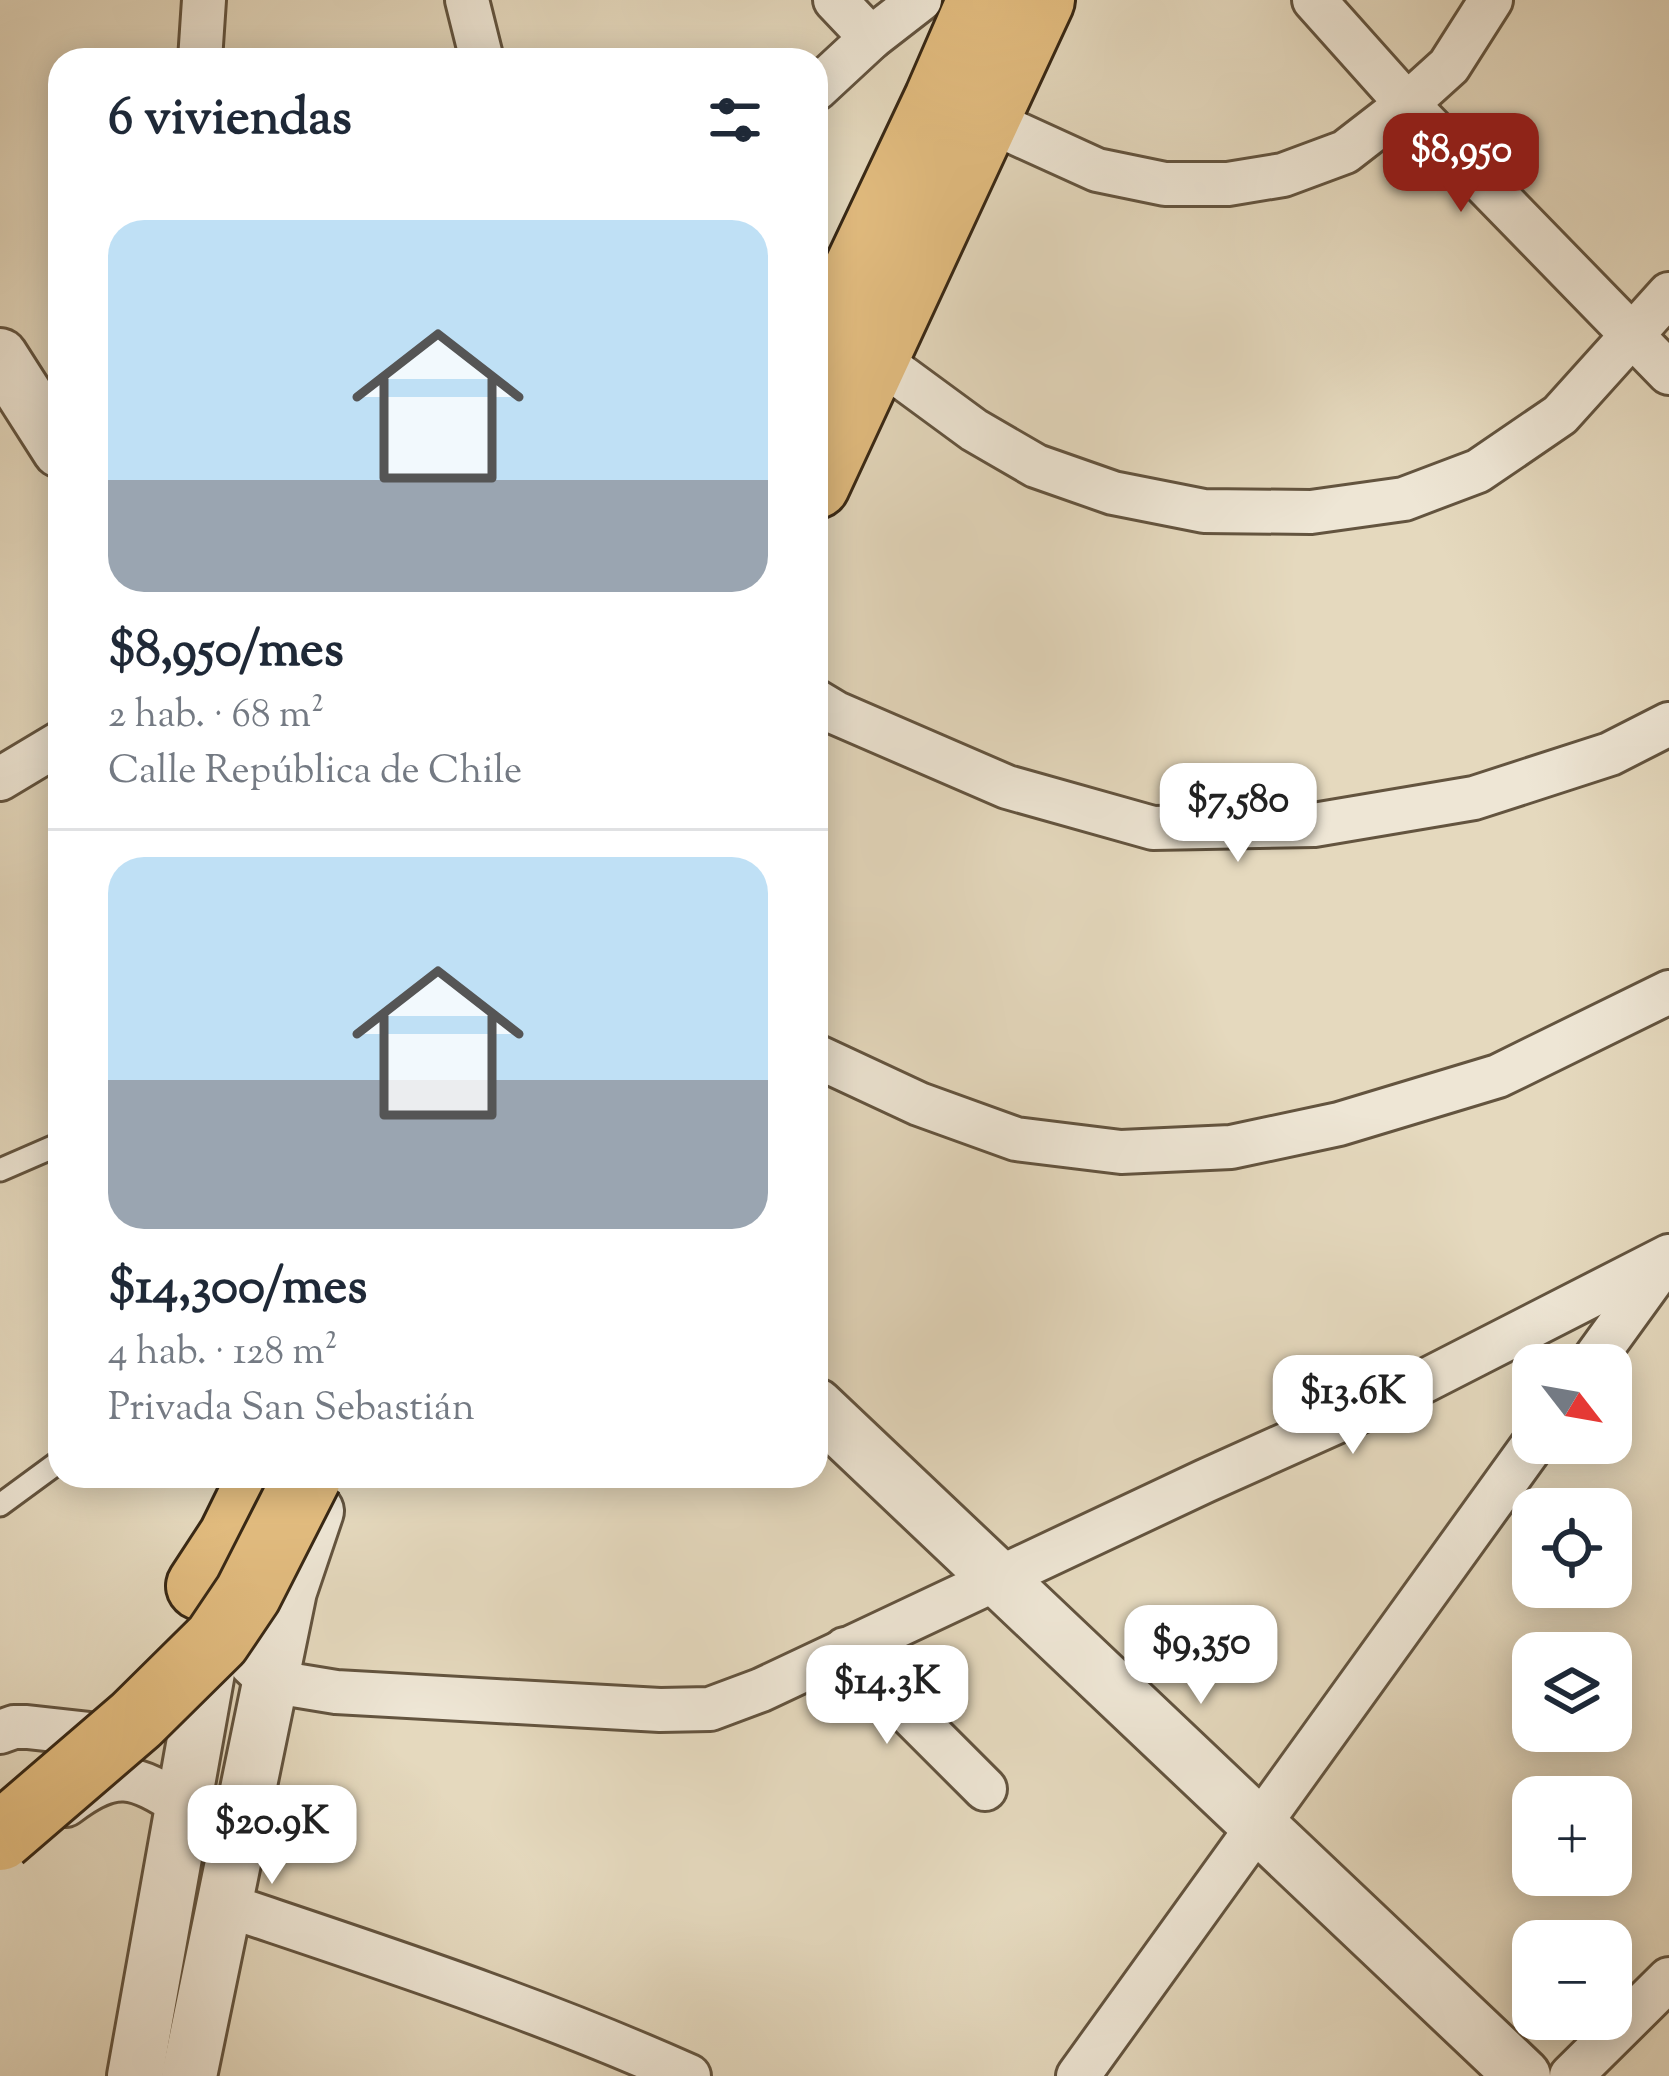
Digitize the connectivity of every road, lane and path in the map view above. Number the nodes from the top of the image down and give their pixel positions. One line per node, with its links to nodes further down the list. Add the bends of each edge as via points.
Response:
1 (204, 0): 10 (street)
2 (467, 0): 11 (street)
3 (835, 0): 9 (street)
4 (920, 0): 9 (street)
5 (982, 0): 18 (main road)
6 (1041, 0): 14 (main road)
7 (1314, 0): 13 (street)
8 (1491, 0): 13 (street, via 1448,66)
9 (871, 38): 12 (street)
10 (201, 48)
11 (479, 48)
12 (828, 77)
13 (1407, 104): 14 (street, via 1345,152 1228,184 1165,184 1097,170); 16 (street)
14 (987, 120): 18 (main road)
15 (1669, 293): 16 (street)
16 (1633, 336): 18 (street, via 1560,415 1478,471 1404,500 1311,512 1204,511 1113,494 1036,466); 19 (street)
17 (0, 356): 20 (street)
18 (846, 357): 21 (main road)
19 (1669, 374)
20 (48, 431)
21 (828, 434)
22 (828, 708): 23 (street, via 1007,787 1153,828 1314,825 1474,798 1610,754)
23 (1669, 724)
24 (48, 750): 25 (street)
25 (0, 779)
26 (1669, 992): 27 (street, via 1498,1076 1231,1147 1121,1152 1016,1139)
27 (828, 1062)
28 (48, 1149): 29 (lane)
29 (0, 1170)
30 (1668, 1257): 31 (street); 40 (street, via 1405,1391)
31 (1605, 1344)
32 (828, 1417): 40 (street)
33 (1519, 1464): 48 (street)
34 (48, 1470): 38 (lane)
35 (256, 1488): 39 (main road)
36 (302, 1488): 49 (main road, bridge, via 217,1640)
37 (326, 1488): 42 (street, via 289,1591)
38 (0, 1505)
39 (216, 1562): 42 (street, via 234,1638); 44 (street); 45 (main road, via 161,1636)
40 (1000, 1578): 41 (street); 48 (street)
41 (845, 1649): 42 (street, via 710,1709 568,1707); 46 (street)
42 (269, 1681): 51 (street)
43 (0, 1732): 44 (street)
44 (194, 1739): 47 (street)
45 (0, 1781)
46 (985, 1790)
47 (183, 1806): 50 (street, via 138,1780 105,1782); 53 (street)
48 (1260, 1825): 56 (street); 57 (street)
49 (0, 1837)
50 (0, 1858)
51 (223, 1904): 54 (street); 55 (street, via 527,2009)
52 (1669, 1979): 58 (street)
53 (136, 2076)
54 (189, 2076)
55 (688, 2076)
56 (1078, 2076)
57 (1523, 2076)
58 (1571, 2076)

